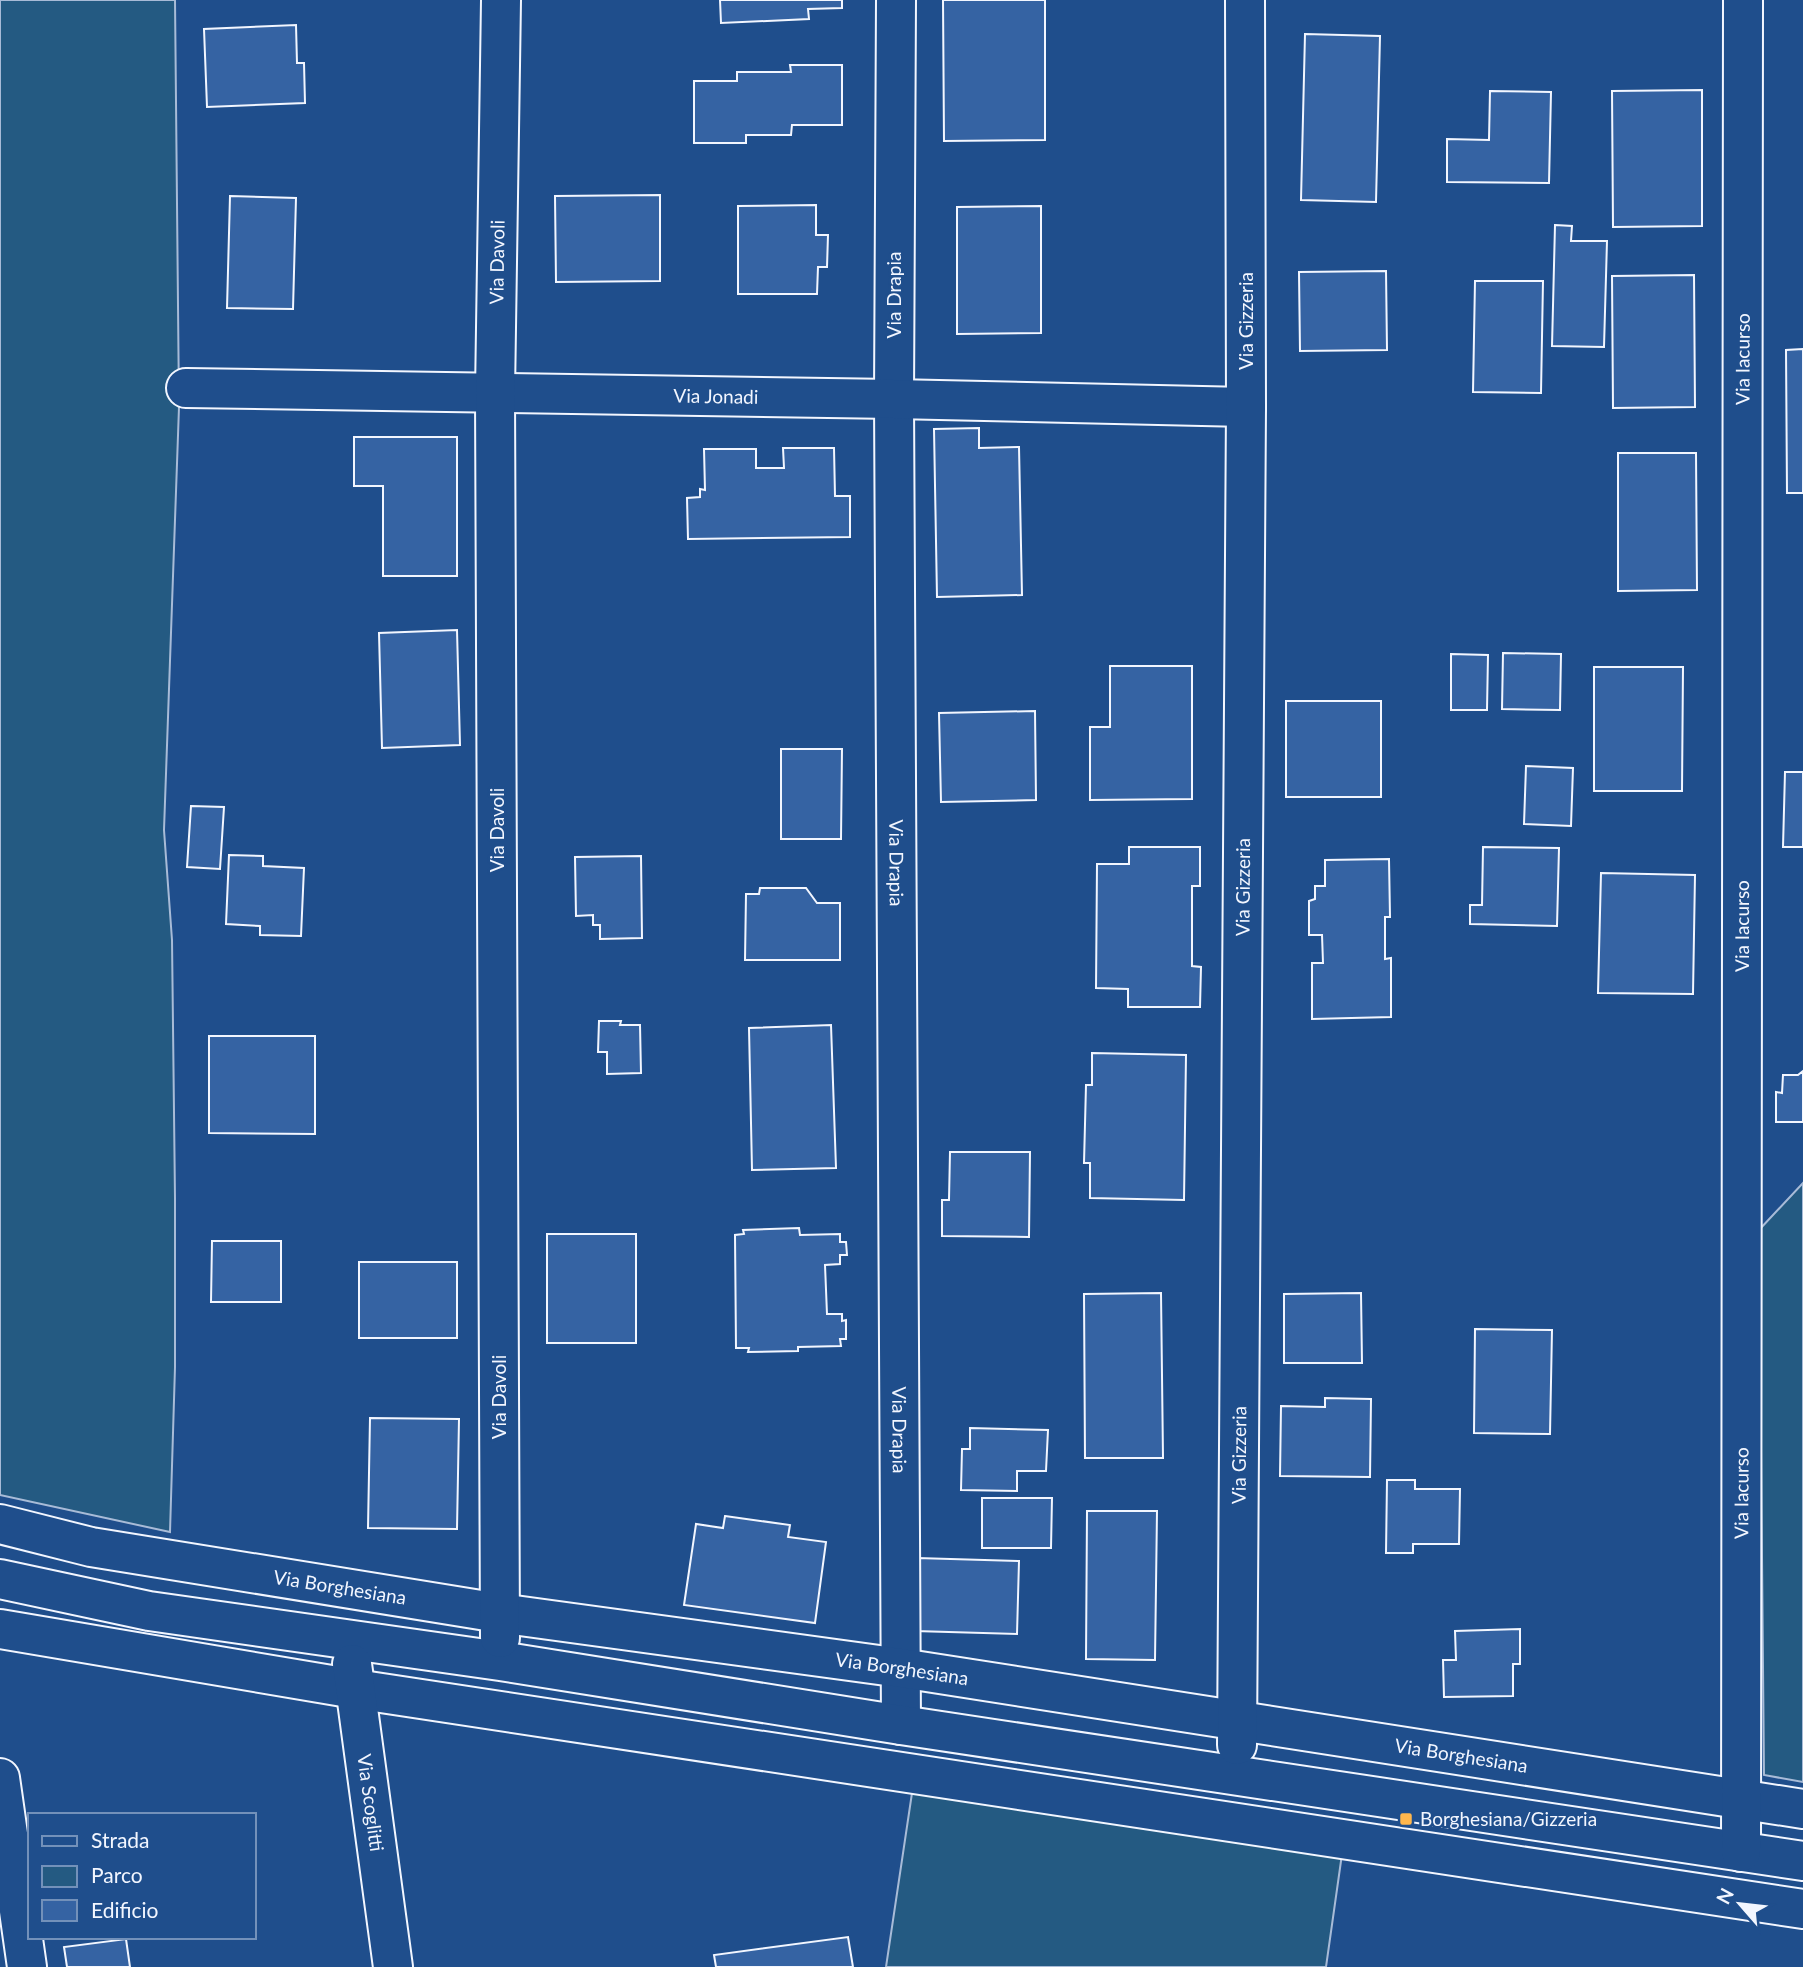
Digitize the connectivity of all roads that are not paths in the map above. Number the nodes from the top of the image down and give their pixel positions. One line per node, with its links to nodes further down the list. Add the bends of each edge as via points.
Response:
1 (501, 0): 6 (street, Via Davoli)
2 (896, 0): 7 (street, Via Drapia)
3 (1245, 0): 8 (street, Via Gizzeria)
4 (1743, 0): 23 (street, Via Iacurso)
5 (186, 388): 6 (street, Via Jonadi)
6 (495, 393): 7 (street, Via Jonadi); 13 (street, Via Davoli)
7 (894, 399): 8 (street, Via Jonadi); 17 (street, Via Drapia)
8 (1246, 407): 19 (street, Via Gizzeria)
9 (0, 1524): 10 (street, Via Borghesiana)
10 (91, 1547): 12 (street); 13 (street, Via Borghesiana)
11 (0, 1579): 12 (street)
12 (83, 1598): 15 (street)
13 (499, 1613): 16 (street, Via Davoli); 17 (street, Via Borghesiana)
14 (0, 1629): 18 (street)
15 (348, 1638): 16 (street); 18 (street, Via Scoglitti)
16 (500, 1661): 20 (street)
17 (901, 1668): 19 (street, Via Borghesiana); 20 (street, Via Drapia)
18 (355, 1689): 27 (street); 29 (street, Via Scoglitti)
19 (1237, 1721): 21 (street, Via Gizzeria); 23 (street, Via Borghesiana)
20 (901, 1724): 21 (street)
21 (1237, 1775): 25 (street)
22 (0, 1778): 28 (street)
23 (1741, 1800): 24 (street, Via Borghesiana); 25 (street, Via Iacurso)
24 (1803, 1809)
25 (1741, 1852): 26 (street)
26 (1803, 1861)
27 (1803, 1909)
28 (27, 1967)
29 (393, 1967)

